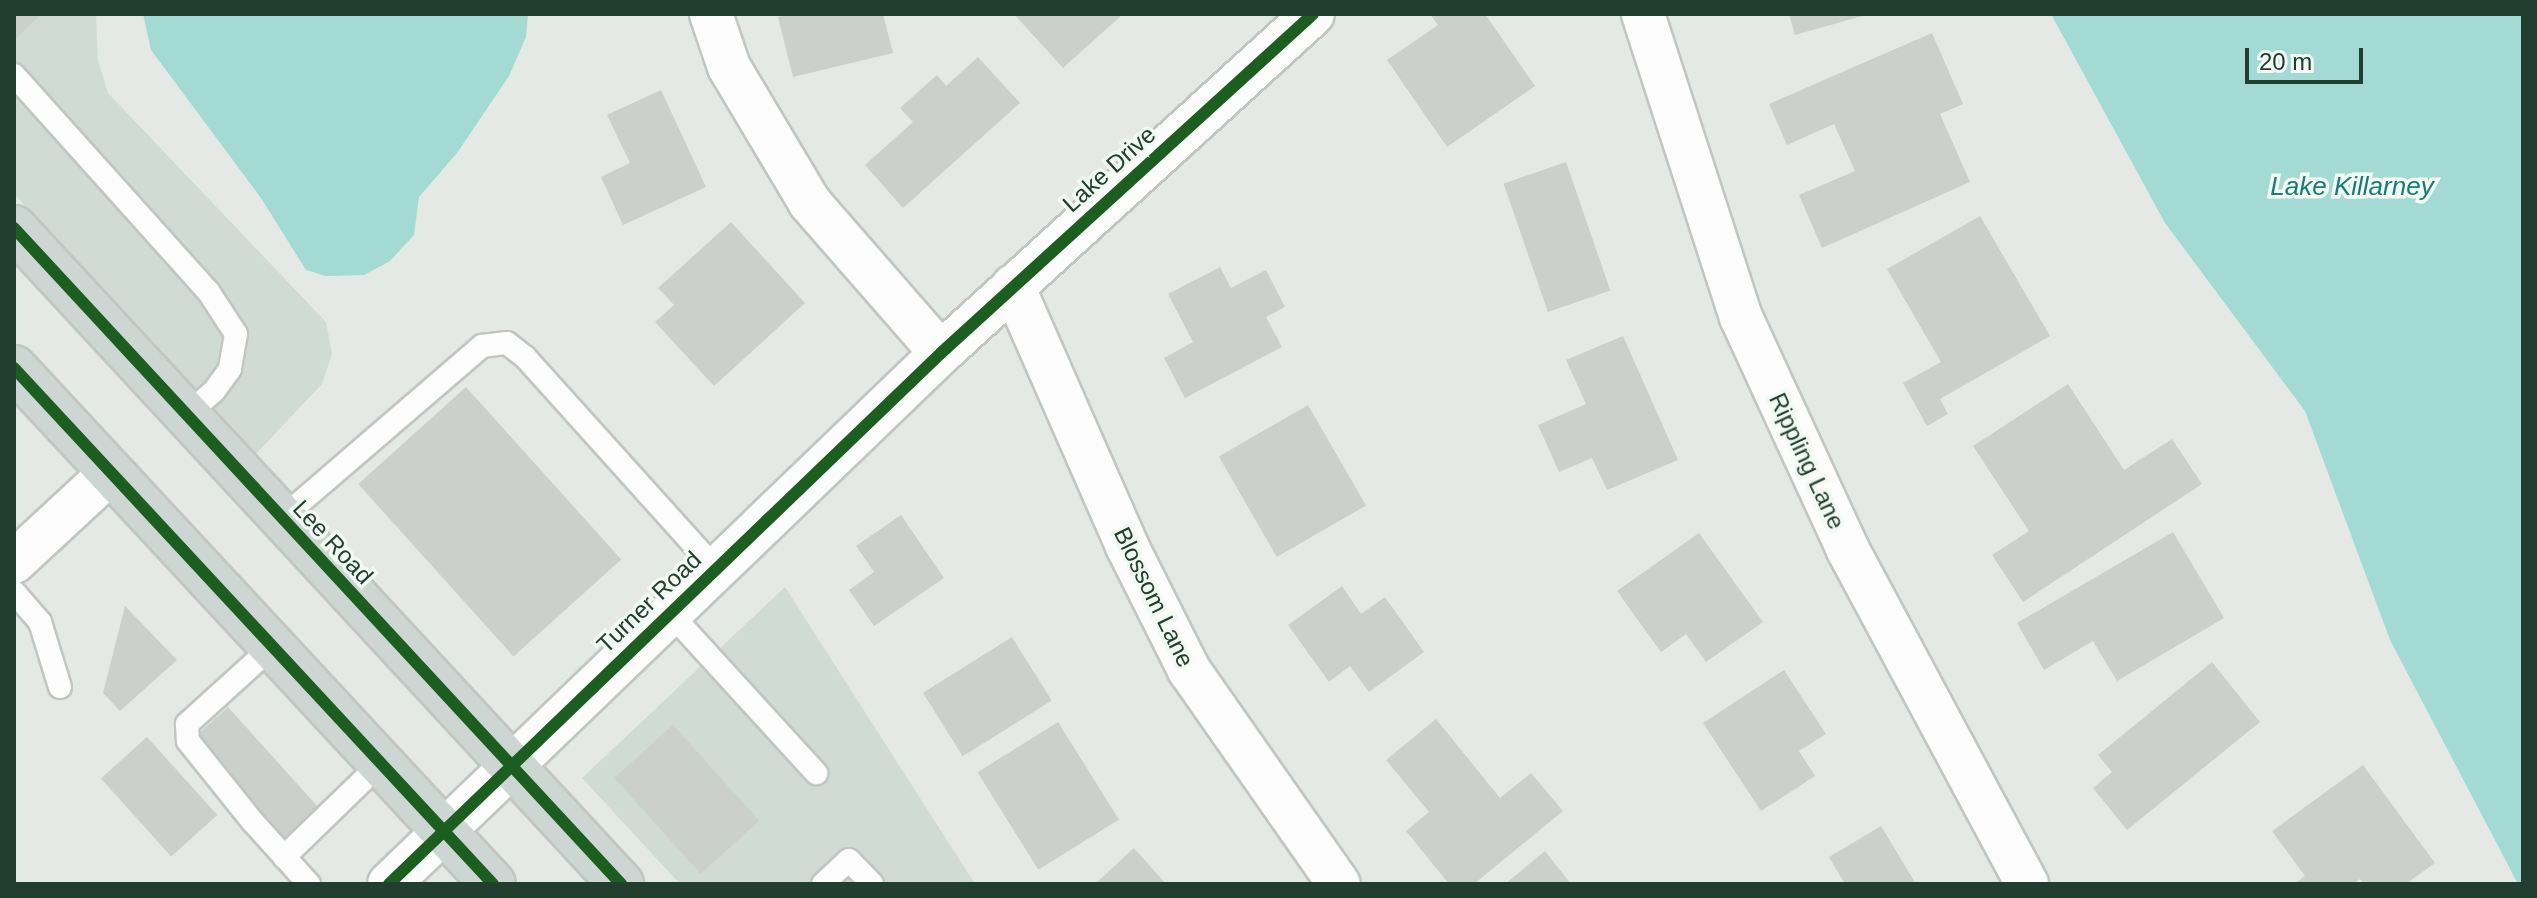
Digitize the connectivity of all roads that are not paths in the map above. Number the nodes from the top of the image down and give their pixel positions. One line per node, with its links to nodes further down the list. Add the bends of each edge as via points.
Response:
1 (711, 14): 7 (street, via 729,67 810,203)
2 (1643, 14): 30 (street, Rippling Lane, via 1741,317 1848,550)
3 (1300, 20): 6 (street, Lake Drive)
4 (14, 75): 9 (lane, via 208,291 236,334 230,369)
5 (14, 228): 9 (main road, Lee Road)
6 (1013, 286): 7 (street, Lake Drive); 29 (street, Blossom Lane, via 1127,546 1189,670)
7 (941, 353): 13 (street, Turner Road)
8 (14, 368): 10 (main road)
9 (186, 415): 11 (main road, Lee Road)
10 (110, 473): 12 (street); 16 (main road)
11 (282, 518): 13 (lane, via 482,346 507,343); 19 (main road, Lee Road)
12 (14, 562)
13 (716, 569): 15 (street, Turner Road)
14 (14, 592): 17 (lane, via 40,622)
15 (670, 613): 19 (street, Turner Road); 20 (lane)
16 (272, 647): 18 (main road); 22 (lane, via 187,724 187,732 188,741)
17 (60, 687)
18 (381, 763): 21 (main road); 22 (lane)
19 (511, 766): 21 (street, Turner Road); 26 (main road, Lee Road)
20 (816, 773)
21 (445, 832): 24 (street, Turner Road); 25 (main road)
22 (284, 857): 23 (lane)
23 (309, 884)
24 (389, 884)
25 (493, 884)
26 (621, 884)
27 (823, 884): 28 (lane, via 849,860)
28 (872, 884)
29 (1339, 884)
30 (2027, 884)

